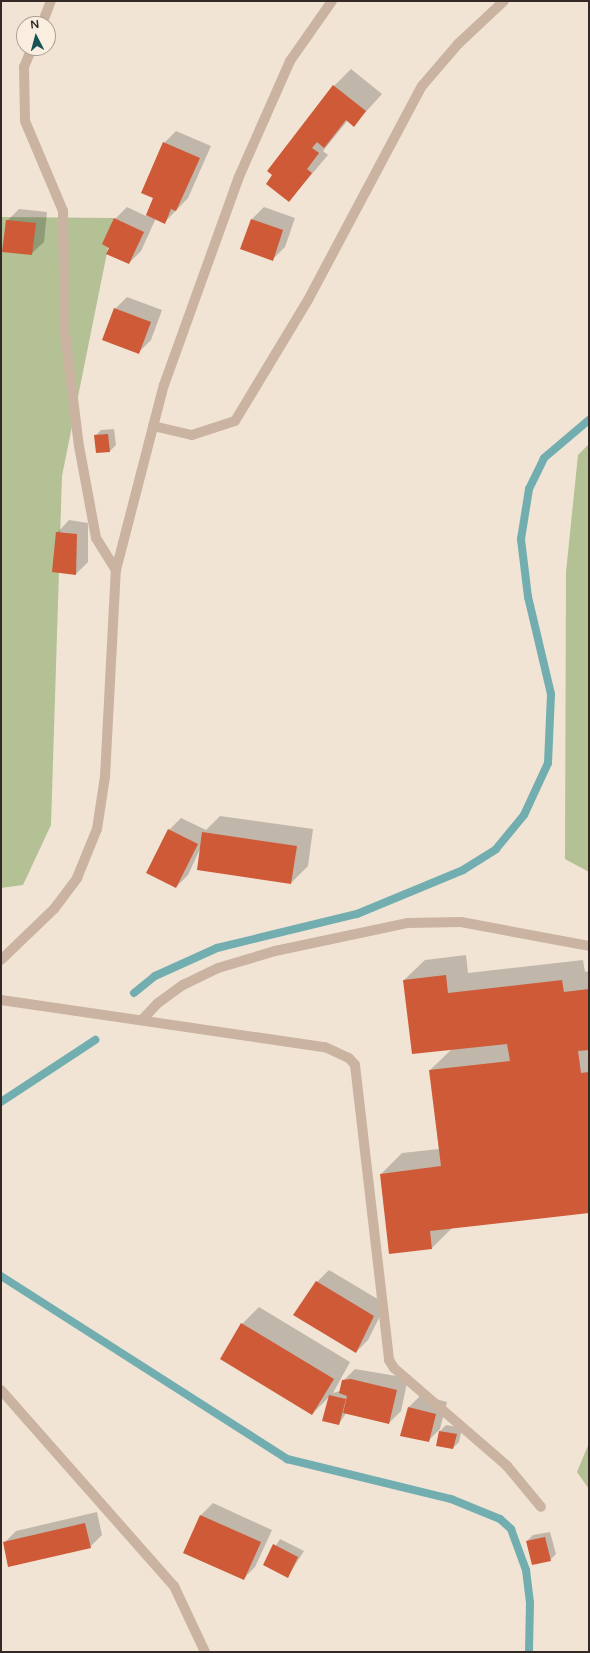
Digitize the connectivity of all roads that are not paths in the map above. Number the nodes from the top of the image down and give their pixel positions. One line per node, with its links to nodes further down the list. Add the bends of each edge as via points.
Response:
1 (51, 1): 4 (street)
2 (332, 1): 6 (street, via 290,61 238,179 164,385)
3 (504, 1): 6 (street, via 458,44 418,92 308,300 235,421 192,435)
4 (45, 16)
5 (29, 56): 7 (street, via 24,67 25,122 63,210 65,334 79,446 96,538)
6 (153, 426): 7 (street)
7 (116, 570): 9 (street, via 105,777 97,829 77,878 54,909)
8 (589, 946): 11 (street, via 461,922 408,923 275,951 218,968 183,985 158,1003)
9 (1, 960)
10 (1, 1000): 11 (street)
11 (142, 1020): 13 (street, via 325,1047 349,1058 355,1065 389,1360 394,1368 507,1466)
12 (1, 1390): 14 (street, via 174,1586)
13 (541, 1507)
14 (205, 1652)

